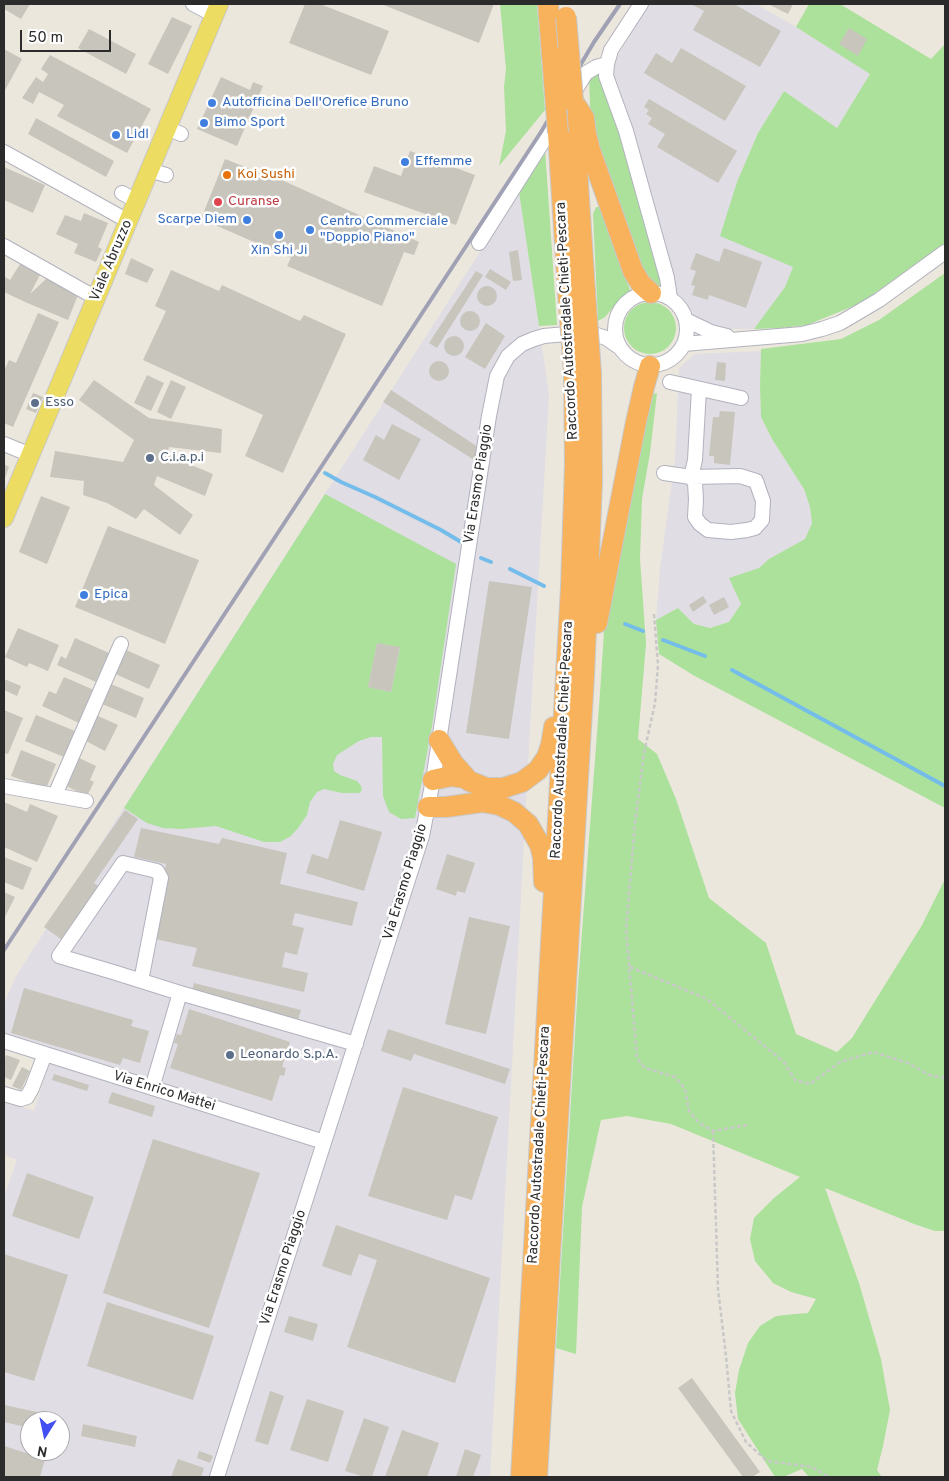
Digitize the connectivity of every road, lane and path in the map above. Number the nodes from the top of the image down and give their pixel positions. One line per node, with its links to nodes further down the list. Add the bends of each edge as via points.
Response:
1 (193, 4): 4 (street)
2 (548, 4): 7 (highway, Raccordo Autostradale Chieti-Pescara, bridge, via 552,56)
3 (640, 4): 6 (street, via 611,50)
4 (217, 9): 9 (main road, Viale Abruzzo, via 158,173 130,197)
5 (566, 11): 7 (highway, bridge)
6 (607, 64): 10 (street, via 586,73); 13 (street, via 606,76 626,131 667,278)
7 (572, 128): 13 (highway, via 586,134 633,271 641,284); 22 (highway, Raccordo Autostradale Chieti-Pescara, bridge, via 576,292)
8 (4, 152): 9 (street)
9 (128, 221): 14 (main road, Viale Abruzzo)
10 (479, 243)
11 (4, 246): 14 (street)
12 (945, 252): 18 (street, via 879,300 840,322 802,334)
13 (660, 296): 15 (street, via 644,294 630,299); 16 (street, via 680,307)
14 (96, 298): 27 (main road, Viale Abruzzo)
15 (617, 317): 17 (street, Via Erasmo Piaggio); 20 (street, via 614,332)
16 (686, 320): 18 (street, via 711,332); 19 (street)
17 (588, 332): 20 (street, Via Erasmo Piaggio); 35 (street, Via Erasmo Piaggio, via 544,336 522,344 508,356 497,376)
18 (740, 338): 19 (street)
19 (684, 344): 21 (street, via 668,361)
20 (619, 347): 21 (street, via 635,362)
21 (650, 366): 34 (highway, via 601,599 593,675)
22 (582, 373): 33 (highway, Raccordo Autostradale Chieti-Pescara); 34 (highway, Raccordo Autostradale Chieti-Pescara, via 592,482)
23 (670, 382): 24 (street)
24 (699, 389): 25 (street); 29 (street, via 696,460)
25 (741, 398)
26 (4, 444): 27 (street)
27 (31, 455): 30 (main road, Viale Abruzzo)
28 (664, 473): 29 (street)
29 (691, 476): 29 (street, via 695,483 695,517 708,530 747,530 755,528 762,520 763,501 756,481 740,476)
30 (4, 518)
31 (654, 614): 43 (path, via 658,665 635,824 626,929)
32 (121, 644): 39 (street)
33 (568, 656): 36 (highway, via 557,673 552,739 547,757 538,770 522,782 503,788 487,788); 42 (highway, Raccordo Autostradale Chieti-Pescara)
34 (583, 692): 57 (highway, Raccordo Autostradale Chieti-Pescara)
35 (439, 740): 36 (highway); 37 (street, Via Erasmo Piaggio)
36 (466, 778): 37 (highway, via 451,776)
37 (433, 780): 41 (street, Via Erasmo Piaggio)
38 (4, 786): 39 (street)
39 (55, 795): 40 (street)
40 (86, 801)
41 (428, 807): 42 (highway, via 490,802 514,812 528,824 543,857 540,936); 47 (street, Via Erasmo Piaggio, via 419,846)
42 (551, 950): 56 (highway, Raccordo Autostradale Chieti-Pescara)
43 (630, 967): 49 (path, via 707,999 784,1062 795,1080 810,1084 840,1062 873,1052 908,1063 929,1075); 53 (path, via 637,1058 645,1068 676,1077 685,1089 689,1112 700,1124)
44 (141, 981): 44 (street, via 59,956 123,864 157,871 161,878); 45 (street)
45 (180, 993): 47 (street); 50 (street)
46 (4, 1042): 48 (street, Via Enrico Mattei)
47 (356, 1044): 54 (street, Via Erasmo Piaggio)
48 (45, 1054): 50 (street, Via Enrico Mattei); 51 (street, via 26,1097 21,1099)
49 (945, 1078)
50 (152, 1088): 54 (street, Via Enrico Mattei)
51 (4, 1094)
52 (747, 1126): 53 (path)
53 (713, 1131): 58 (path, via 718,1289 731,1411 746,1442 767,1461 812,1467)
54 (324, 1142): 55 (street, Via Erasmo Piaggio)
55 (217, 1477)
56 (521, 1477)
57 (538, 1477)
58 (829, 1477)

